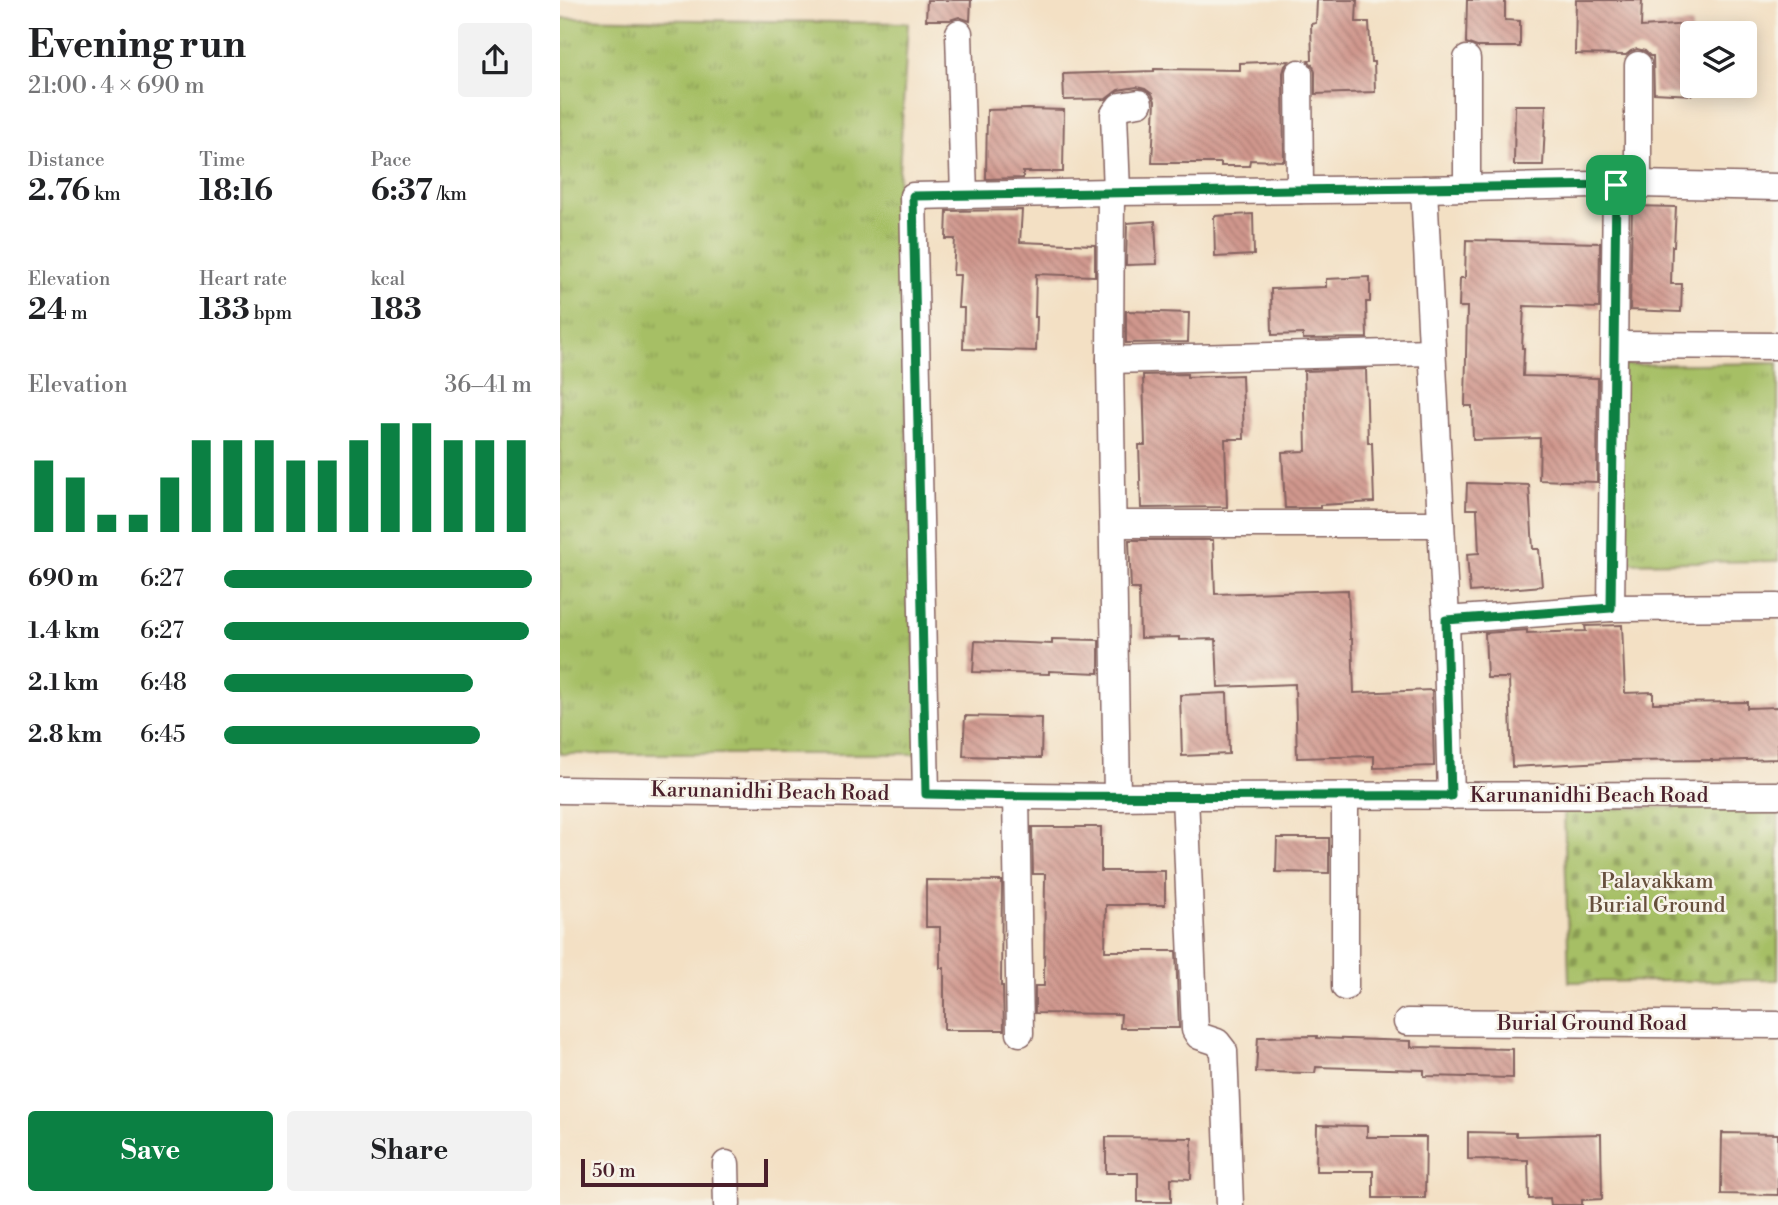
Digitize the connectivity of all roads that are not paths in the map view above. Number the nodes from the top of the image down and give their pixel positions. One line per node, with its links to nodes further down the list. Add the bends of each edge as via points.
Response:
1 (959, 33): 12 (street)
2 (1467, 59): 8 (street)
3 (1638, 65): 6 (street)
4 (1299, 73): 10 (street)
5 (1139, 103): 11 (street, via 1120,106 1114,114)
6 (1627, 185): 7 (street); 8 (street); 13 (street)
7 (1778, 187)
8 (1467, 188): 9 (street)
9 (1424, 189): 10 (street); 15 (street)
10 (1300, 190): 11 (street)
11 (1114, 192): 12 (street); 16 (street)
12 (964, 195): 23 (street, via 913,196)
13 (1615, 345): 14 (street); 20 (street)
14 (1778, 346)
15 (1432, 352): 16 (street); 18 (street)
16 (1110, 360): 17 (street)
17 (1113, 524): 18 (street); 29 (street)
18 (1441, 524): 21 (street)
19 (1778, 607): 20 (street)
20 (1611, 608): 21 (street)
21 (1446, 620): 28 (street)
22 (560, 790): 23 (street, Karunanidhi Beach Road)
23 (926, 794): 25 (street, Karunanidhi Beach Road)
24 (1778, 795): 28 (street, Karunanidhi Beach Road)
25 (1016, 796): 29 (street, Karunanidhi Beach Road); 33 (street)
26 (1185, 796): 27 (street, Karunanidhi Beach Road); 29 (street, Karunanidhi Beach Road); 36 (street, via 1195,1030 1224,1051)
27 (1345, 796): 28 (street, Karunanidhi Beach Road); 30 (street)
28 (1451, 796)
29 (1116, 797)
30 (1345, 987)
31 (1407, 1022): 32 (street, Burial Ground Road)
32 (1778, 1025)
33 (1020, 1033)
34 (726, 1164): 35 (street)
35 (727, 1205)
36 (1230, 1205)

